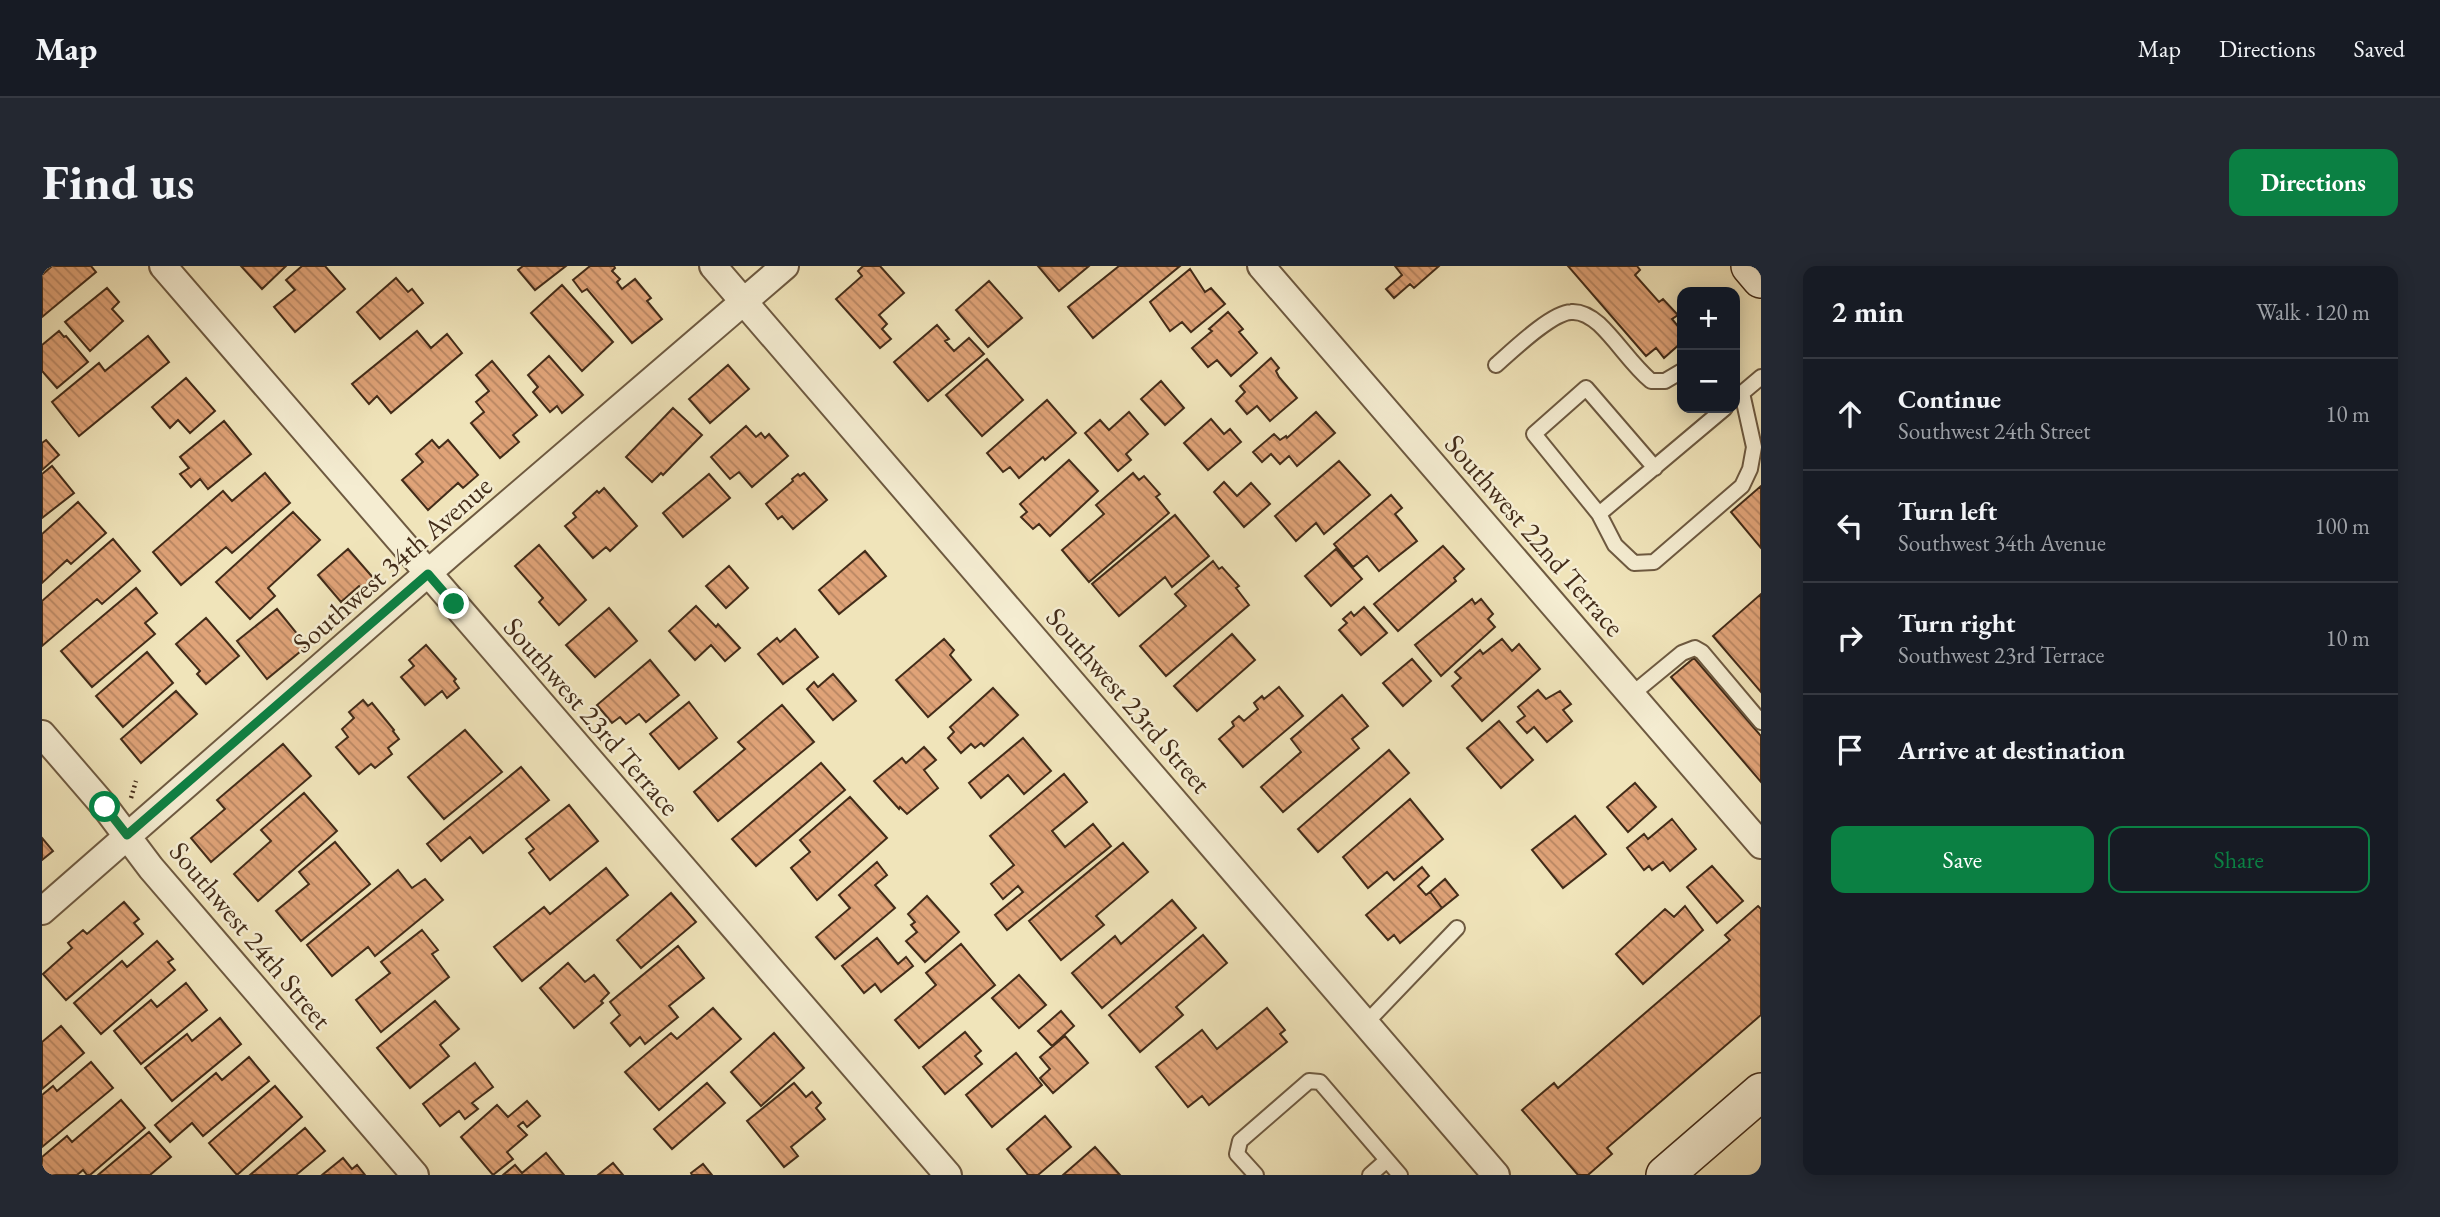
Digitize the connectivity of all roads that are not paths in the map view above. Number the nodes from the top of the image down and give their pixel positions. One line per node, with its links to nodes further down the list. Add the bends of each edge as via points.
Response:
1 (163, 266): 16 (street, Southwest 23rd Terrace)
2 (713, 266): 7 (street, Southwest 23rd Street)
3 (785, 266): 7 (street, Southwest 34th Avenue)
4 (1261, 266): 17 (street, Southwest 22nd Terrace)
5 (1750, 266): 6 (street)
6 (1761, 279)
7 (744, 301): 16 (street, Southwest 34th Avenue); 24 (street, Southwest 23rd Street)
8 (1496, 365): 9 (lane, via 1553,318 1569,311 1585,313 1600,325 1651,381 1665,381)
9 (1677, 374)
10 (1761, 377): 11 (lane)
11 (1740, 394)
12 (1740, 402): 15 (lane, via 1754,447 1751,469 1742,486 1654,562 1634,563 1615,545)
13 (1719, 413): 14 (lane)
14 (1655, 468): 15 (lane); 15 (lane, via 1586,388 1534,433)
15 (1599, 514)
16 (428, 574): 20 (street, Southwest 34th Avenue); 28 (street, Southwest 23rd Terrace)
17 (1631, 695): 18 (lane, via 1682,653 1695,648); 21 (street, Southwest 22nd Terrace)
18 (1761, 722)
19 (42, 734): 20 (street, Southwest 24th Street)
20 (127, 835): 22 (street, Southwest 34th Avenue); 27 (street, Southwest 24th Street)
21 (1761, 845)
22 (42, 911)
23 (1457, 928): 24 (lane)
24 (1366, 1023): 32 (street, Southwest 23rd Street)
25 (1761, 1092): 33 (street)
26 (1387, 1160): 29 (lane, via 1320,1082 1309,1080 1240,1141 1237,1154); 30 (lane); 31 (lane)
27 (415, 1175)
28 (948, 1175)
29 (1256, 1175)
30 (1370, 1175)
31 (1400, 1175)
32 (1496, 1175)
33 (1665, 1175)

